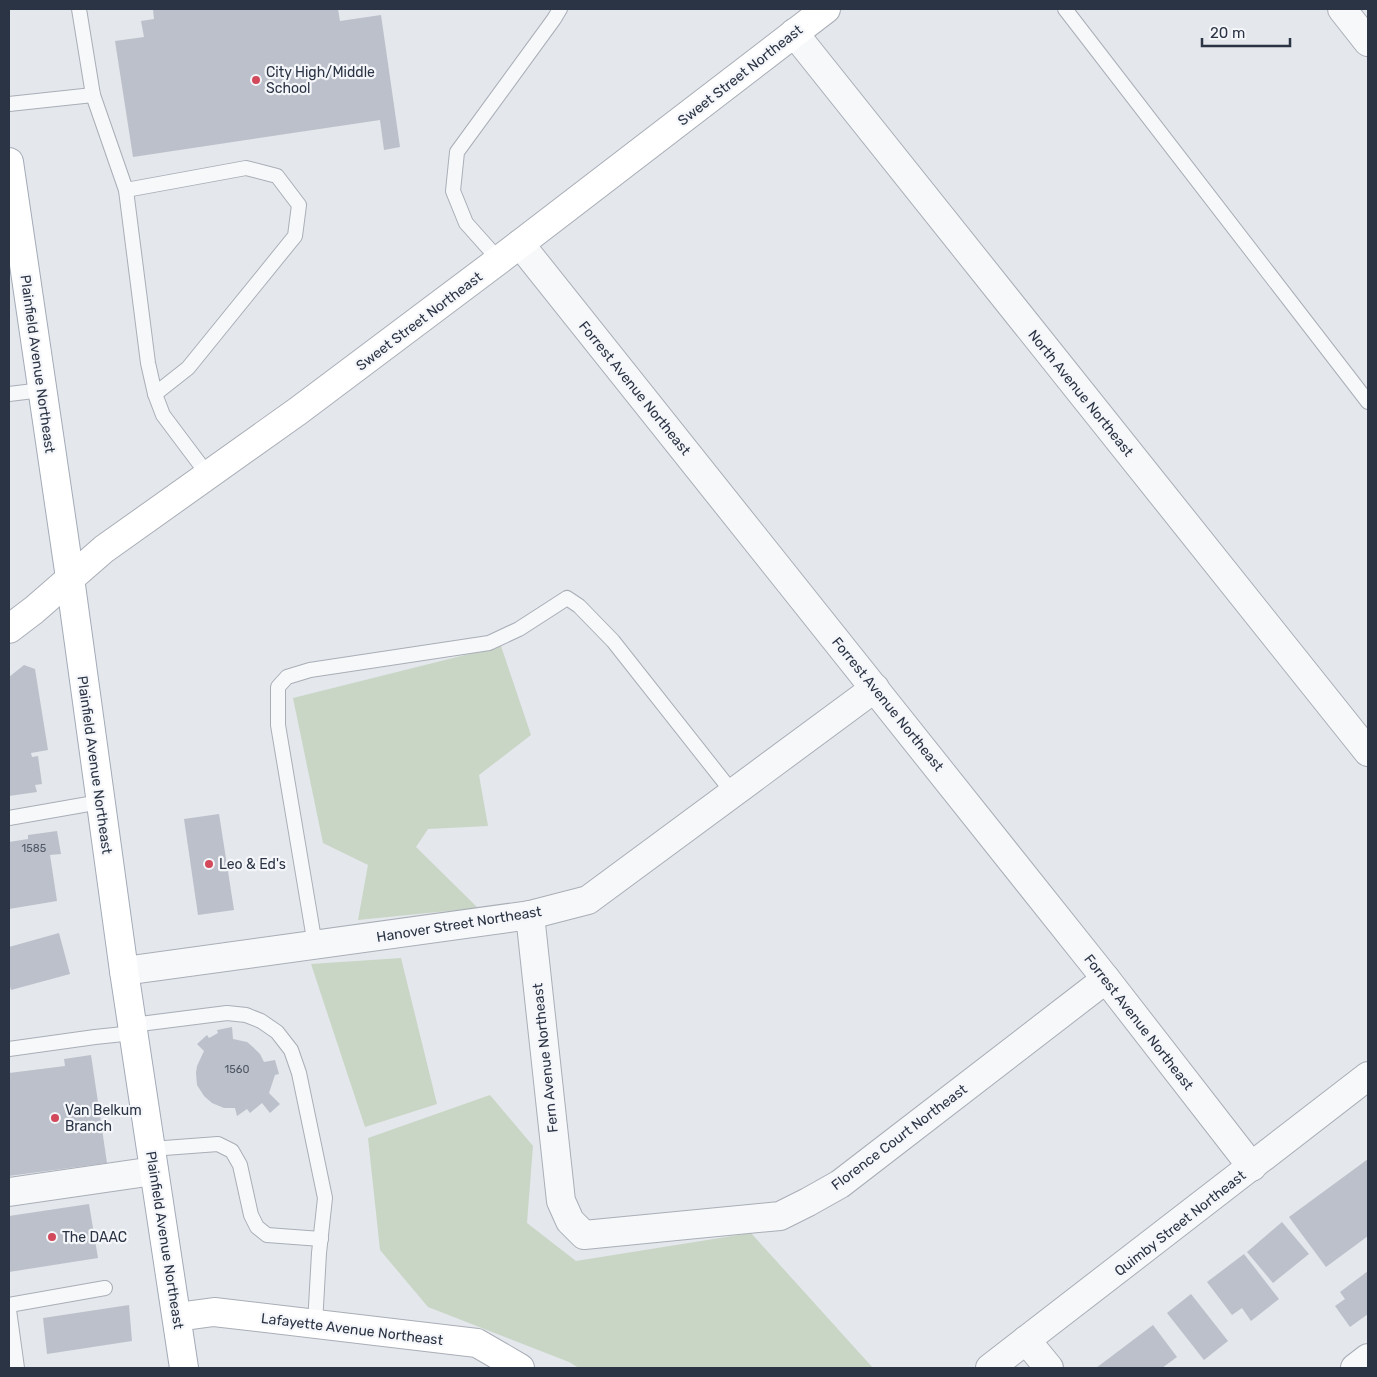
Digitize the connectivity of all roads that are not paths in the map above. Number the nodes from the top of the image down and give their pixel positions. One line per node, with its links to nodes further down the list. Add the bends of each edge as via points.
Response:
1 (79, 9): 8 (lane)
2 (560, 9): 13 (lane, via 457,152 453,190 466,223)
3 (826, 9): 6 (street, Sweet Street Northeast)
4 (1065, 9): 17 (lane)
5 (1342, 9): 7 (street)
6 (794, 33): 12 (street, Sweet Street Northeast); 22 (street, North Avenue Northeast)
7 (1368, 42)
8 (92, 94): 9 (lane); 11 (lane)
9 (9, 104)
10 (9, 162): 14 (street, Plainfield Avenue Northeast)
11 (126, 190): 16 (lane); 16 (lane, via 246,168 277,176 299,205 295,236 188,368)
12 (520, 244): 13 (street, Sweet Street Northeast); 21 (street, Forrest Avenue Northeast)
13 (499, 260): 18 (street, Sweet Street Northeast)
14 (42, 390): 15 (lane); 19 (street, Plainfield Avenue Northeast)
15 (9, 394)
16 (155, 394): 18 (lane, via 164,415)
17 (1368, 402)
18 (208, 475): 19 (street, Sweet Street Northeast, via 104,549)
19 (70, 578): 20 (street, Sweet Street Northeast); 24 (street, Plainfield Avenue Northeast)
20 (9, 629)
21 (875, 688): 23 (street, Hanover Street Northeast); 29 (street, Forrest Avenue Northeast)
22 (1364, 737)
23 (733, 793): 26 (street, Hanover Street Northeast, via 588,900); 27 (lane, via 613,641 567,598 520,629 489,643 310,670 287,677 278,687 278,725)
24 (100, 802): 25 (lane); 28 (street, Plainfield Avenue Northeast)
25 (9, 818)
26 (530, 915): 27 (street, Hanover Street Northeast); 36 (street, Fern Avenue Northeast)
27 (315, 945): 28 (street, Hanover Street Northeast)
28 (124, 971): 30 (street, Plainfield Avenue Northeast)
29 (1106, 979): 34 (street, Forrest Avenue Northeast); 36 (street, Florence Court Northeast, via 840,1184 780,1216 584,1235 570,1221)
30 (133, 1029): 31 (lane); 33 (street, Plainfield Avenue Northeast); 37 (lane, via 227,1013 261,1020 277,1032 291,1050 299,1073 325,1198)
31 (9, 1049)
32 (1368, 1076): 34 (street, Quimby Street Northeast)
33 (153, 1160): 35 (street); 37 (lane, via 218,1144 232,1151 240,1165 251,1215 258,1227 267,1235); 41 (street, Plainfield Avenue Northeast)
34 (1252, 1167): 43 (street, Quimby Street Northeast)
35 (9, 1192)
36 (561, 1201)
37 (321, 1239): 42 (lane)
38 (105, 1288): 39 (lane)
39 (9, 1304)
40 (9, 1310): 45 (lane)
41 (177, 1318): 42 (street, Lafayette Avenue Northeast, via 214,1312); 46 (street, Plainfield Avenue Northeast)
42 (315, 1324): 47 (street, Lafayette Avenue Northeast, via 477,1343)
43 (1026, 1340): 48 (street, Quimby Street Northeast); 49 (street)
44 (1368, 1358): 50 (street)
45 (17, 1368)
46 (184, 1368)
47 (520, 1368)
48 (990, 1368)
49 (1049, 1368)
50 (1355, 1368)

